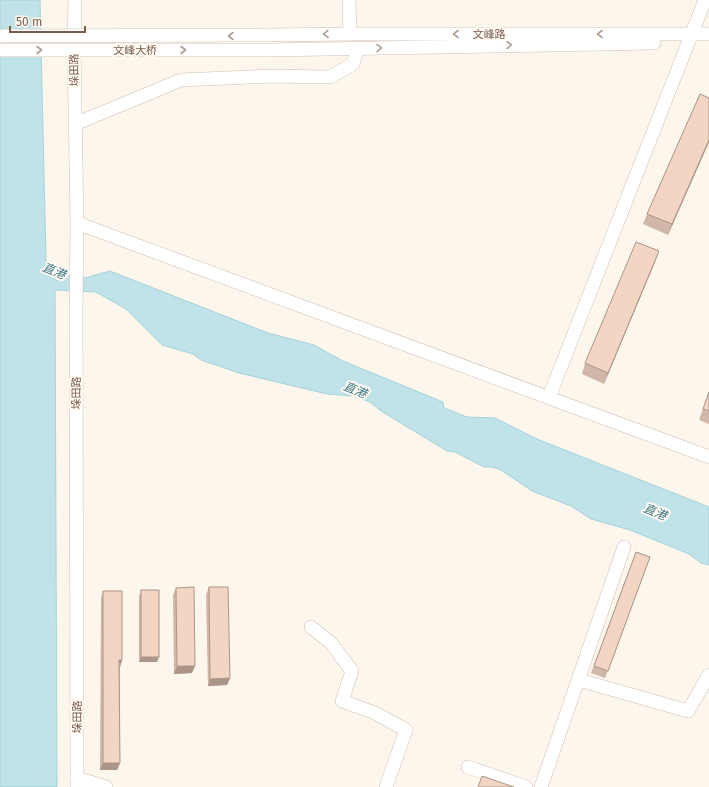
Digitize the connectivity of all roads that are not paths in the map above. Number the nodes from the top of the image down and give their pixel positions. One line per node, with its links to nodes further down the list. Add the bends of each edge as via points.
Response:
1 (75, 0): 13 (street, 垛田路)
2 (349, 0): 4 (street)
3 (705, 0): 8 (street)
4 (350, 34): 6 (street, 文峰路, one-way to 6); 8 (street, 文峰路, one-way to 4)
5 (709, 34): 8 (street, 文峰路)
6 (270, 35): 7 (street, 文峰大桥, one-way to 7, bridge)
7 (0, 36)
8 (690, 38): 9 (street, 文峰路); 10 (street, 文峰路, one-way to 8); 15 (street)
9 (709, 42)
10 (358, 48): 12 (street, 文峰路); 13 (street, via 353,64 330,77 272,76 181,80)
11 (0, 50): 12 (street, 文峰大桥, one-way to 12, bridge)
12 (270, 50)
13 (75, 124): 14 (street, 垛田路)
14 (77, 223): 15 (street); 22 (street, 垛田路)
15 (549, 397): 16 (street)
16 (709, 457)
17 (624, 547): 20 (street)
18 (311, 627): 24 (street, via 332,643 352,671 342,701 375,713 406,730)
19 (709, 675): 20 (street, via 688,711)
20 (579, 680): 26 (street)
21 (468, 767): 25 (street)
22 (77, 783): 23 (street)
23 (106, 787)
24 (386, 787)
25 (526, 787)
26 (541, 787)

